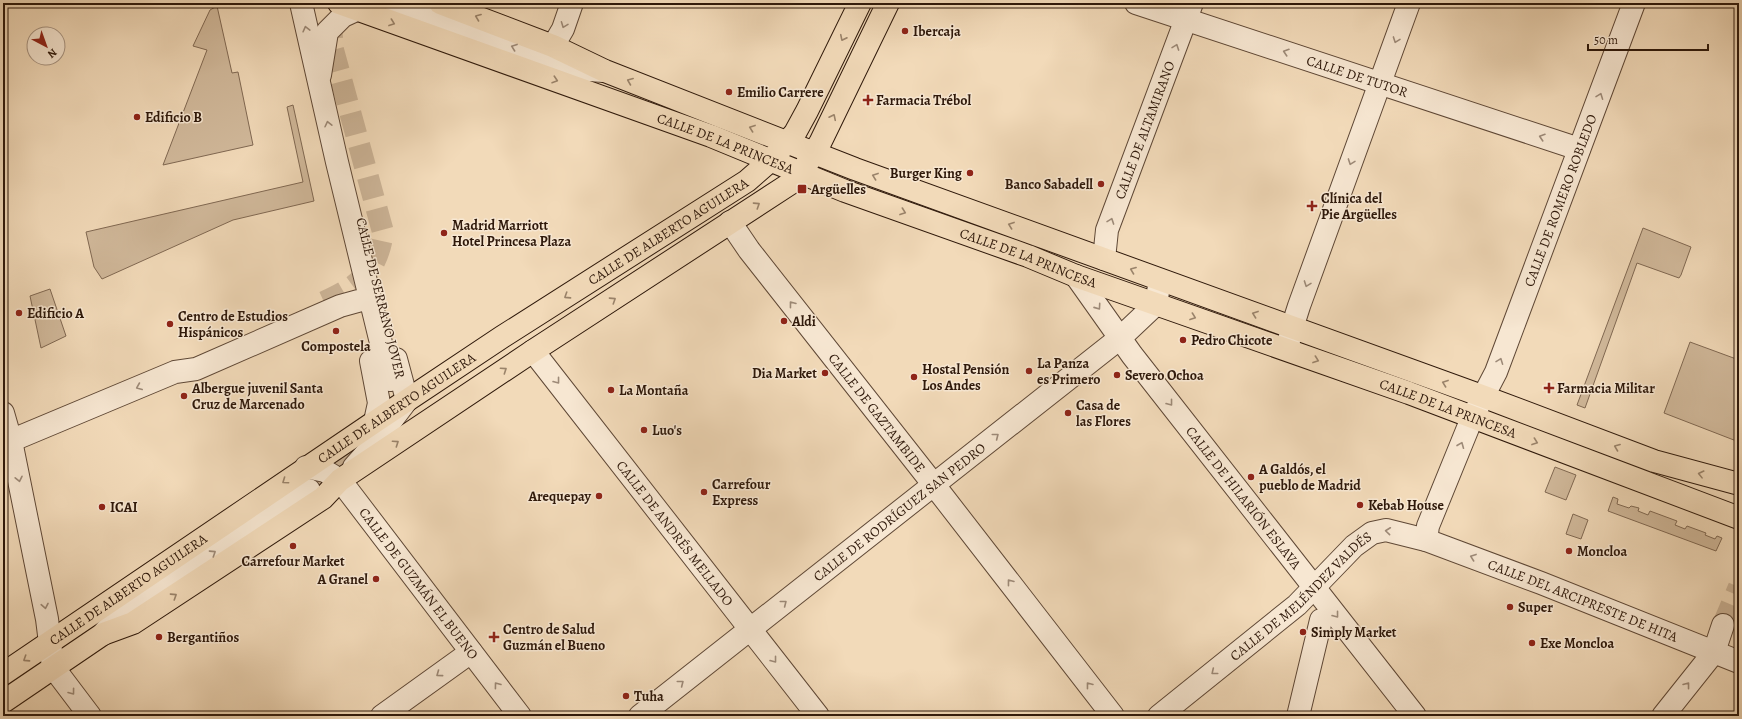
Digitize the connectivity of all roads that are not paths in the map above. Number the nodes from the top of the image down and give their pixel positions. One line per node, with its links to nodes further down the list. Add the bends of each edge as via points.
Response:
1 (301, 3): 14 (street, CALLE DE SERRANO JOVER, one-way to 1)
2 (395, 3): 13 (street, CALLE DE LA PRINCESA, one-way to 2, via 573,68)
3 (440, 3): 12 (main road, CALLE DE LA PRINCESA, one-way to 3)
4 (572, 3): 12 (street, one-way to 12)
5 (860, 3): 16 (main road, CALLE DE ALBERTO AGUILERA, one-way to 16, via 807,111)
6 (888, 3): 18 (main road, CALLE DE ALBERTO AGUILERA, one-way to 6)
7 (1136, 3): 11 (street, CALLE DE TUTOR)
8 (1409, 3): 15 (street, one-way to 15)
9 (1634, 3): 17 (street, CALLE DE ROMERO ROBLEDO, one-way to 9)
10 (347, 6): 14 (street, CALLE DE SERRANO JOVER, via 343,16 327,32); 19 (main road, CALLE DE LA PRINCESA, one-way to 19)
11 (1189, 11): 15 (street, CALLE DE TUTOR, one-way to 11); 23 (street, CALLE DE ALTAMIRANO, one-way to 11, via 1107,230)
12 (554, 46): 13 (main road, CALLE DE LA PRINCESA)
13 (605, 71): 16 (main road, CALLE DE LA PRINCESA, one-way to 13)
14 (318, 80): 20 (street, CALLE DE SERRANO JOVER, one-way to 14)
15 (1380, 83): 17 (street, CALLE DE TUTOR, one-way to 15); 29 (street, one-way to 29)
16 (788, 141): 18 (main road, CALLE DE LA PRINCESA); 19 (main road, CALLE DE ALBERTO AGUILERA)
17 (1579, 149): 35 (street, CALLE DE ROMERO ROBLEDO, one-way to 17, via 1496,372)
18 (814, 152): 21 (main road, CALLE DE ALBERTO AGUILERA); 23 (main road, CALLE DE LA PRINCESA, one-way to 18)
19 (771, 160): 21 (main road, CALLE DE LA PRINCESA); 36 (main road, CALLE DE ALBERTO AGUILERA, one-way to 36, via 740,186)
20 (337, 162): 26 (street, CALLE DE SERRANO JOVER, via 334,188); 34 (street, CALLE DE SERRANO JOVER); 36 (street, CALLE DE SERRANO JOVER, via 355,189)
21 (801, 173): 22 (main road, CALLE DE ALBERTO AGUILERA, one-way to 21, via 792,182); 24 (main road, CALLE DE LA PRINCESA, one-way to 24)
22 (730, 222): 32 (main road, CALLE DE ALBERTO AGUILERA, one-way to 22); 45 (street, CALLE DE GAZTAMBIDE, one-way to 22, via 749,250)
23 (1104, 259): 25 (main road, CALLE DE LA PRINCESA, one-way to 23)
24 (1076, 276): 28 (main road, CALLE DE LA PRINCESA); 30 (street, CALLE DE HILARIÓN ESLAVA, one-way to 30)
25 (1160, 280): 28 (street); 29 (main road, CALLE DE LA PRINCESA, one-way to 25)
26 (358, 300): 33 (street, via 196,369); 39 (street, CALLE DE SERRANO JOVER, via 379,395)
27 (324, 302): 33 (street, via 190,359)
28 (1156, 304): 30 (street, CALLE DE RODRÍGUEZ SAN PEDRO); 31 (main road, CALLE DE LA PRINCESA, one-way to 31)
29 (1292, 328): 31 (street); 35 (main road, CALLE DE LA PRINCESA, one-way to 29)
30 (1120, 338): 45 (street, CALLE DE RODRÍGUEZ SAN PEDRO, one-way to 30); 49 (street, CALLE DE HILARIÓN ESLAVA, one-way to 49)
31 (1288, 350): 38 (main road, CALLE DE LA PRINCESA, one-way to 38)
32 (533, 351): 43 (main road, CALLE DE ALBERTO AGUILERA, one-way to 32); 52 (street, CALLE DE ANDRÉS MELLADO, one-way to 52)
33 (175, 372): 40 (street, one-way to 40)
34 (390, 380)
35 (1482, 396): 38 (street); 44 (main road, CALLE DE LA PRINCESA, one-way to 35, via 1654,461)
36 (407, 400): 39 (main road, CALLE DE ALBERTO AGUILERA); 41 (street)
37 (3, 413): 40 (street)
38 (1472, 418): 47 (main road, CALLE DE LA PRINCESA, one-way to 47); 48 (street, one-way to 38, via 1428,526)
39 (376, 421): 41 (street, CALLE DE SERRANO JOVER); 42 (main road, CALLE DE ALBERTO AGUILERA)
40 (7, 442): 54 (street, one-way to 54, via 47,615)
41 (369, 450): 43 (street)
42 (306, 467): 43 (street, CALLE DE GUZMÁN EL BUENO, via 325,471); 54 (main road, CALLE DE ALBERTO AGUILERA, one-way to 54)
43 (340, 480): 53 (main road, CALLE DE ALBERTO AGUILERA, one-way to 43, via 133,623 323,498); 55 (street, CALLE DE GUZMÁN EL BUENO)
44 (1739, 484)
45 (934, 485): 52 (street, CALLE DE RODRÍGUEZ SAN PEDRO, one-way to 45); 66 (street, CALLE DE GAZTAMBIDE, one-way to 45)
46 (309, 490): 53 (street, CALLE DE ALBERTO AGUILERA, one-way to 46, via 114,620)
47 (1739, 518)
48 (1426, 540): 49 (street, CALLE DE MELÉNDEZ VALDÉS, one-way to 49, via 1386,530 1372,533 1354,546); 56 (street, CALLE DEL ARCIPRESTE DE HITA, one-way to 48, via 1541,582)
49 (1315, 588): 67 (street, CALLE DE MELÉNDEZ VALDÉS, one-way to 67, via 1298,605); 69 (street, CALLE DE HILARIÓN ESLAVA, one-way to 69)
50 (1321, 620): 68 (street)
51 (1723, 625): 56 (street)
52 (750, 630): 64 (street, CALLE DE RODRÍGUEZ SAN PEDRO, one-way to 52); 65 (street, CALLE DE ANDRÉS MELLADO, one-way to 65)
53 (103, 634): 58 (main road, CALLE DE ALBERTO AGUILERA)
54 (50, 644): 58 (street); 59 (main road, CALLE DE ALBERTO AGUILERA, one-way to 59)
55 (471, 652): 62 (street, one-way to 62); 63 (street, CALLE DE GUZMÁN EL BUENO, one-way to 55)
56 (1714, 652): 57 (street, CALLE DEL ARCIPRESTE DE HITA); 70 (street, one-way to 56)
57 (1739, 662)
58 (53, 667): 60 (main road, CALLE DE ALBERTO AGUILERA); 61 (street, one-way to 61)
59 (3, 674)
60 (3, 702)
61 (90, 716)
62 (382, 716)
63 (520, 716)
64 (640, 716)
65 (818, 716)
66 (1113, 716)
67 (1159, 716)
68 (1298, 716)
69 (1415, 716)
70 (1663, 716)

